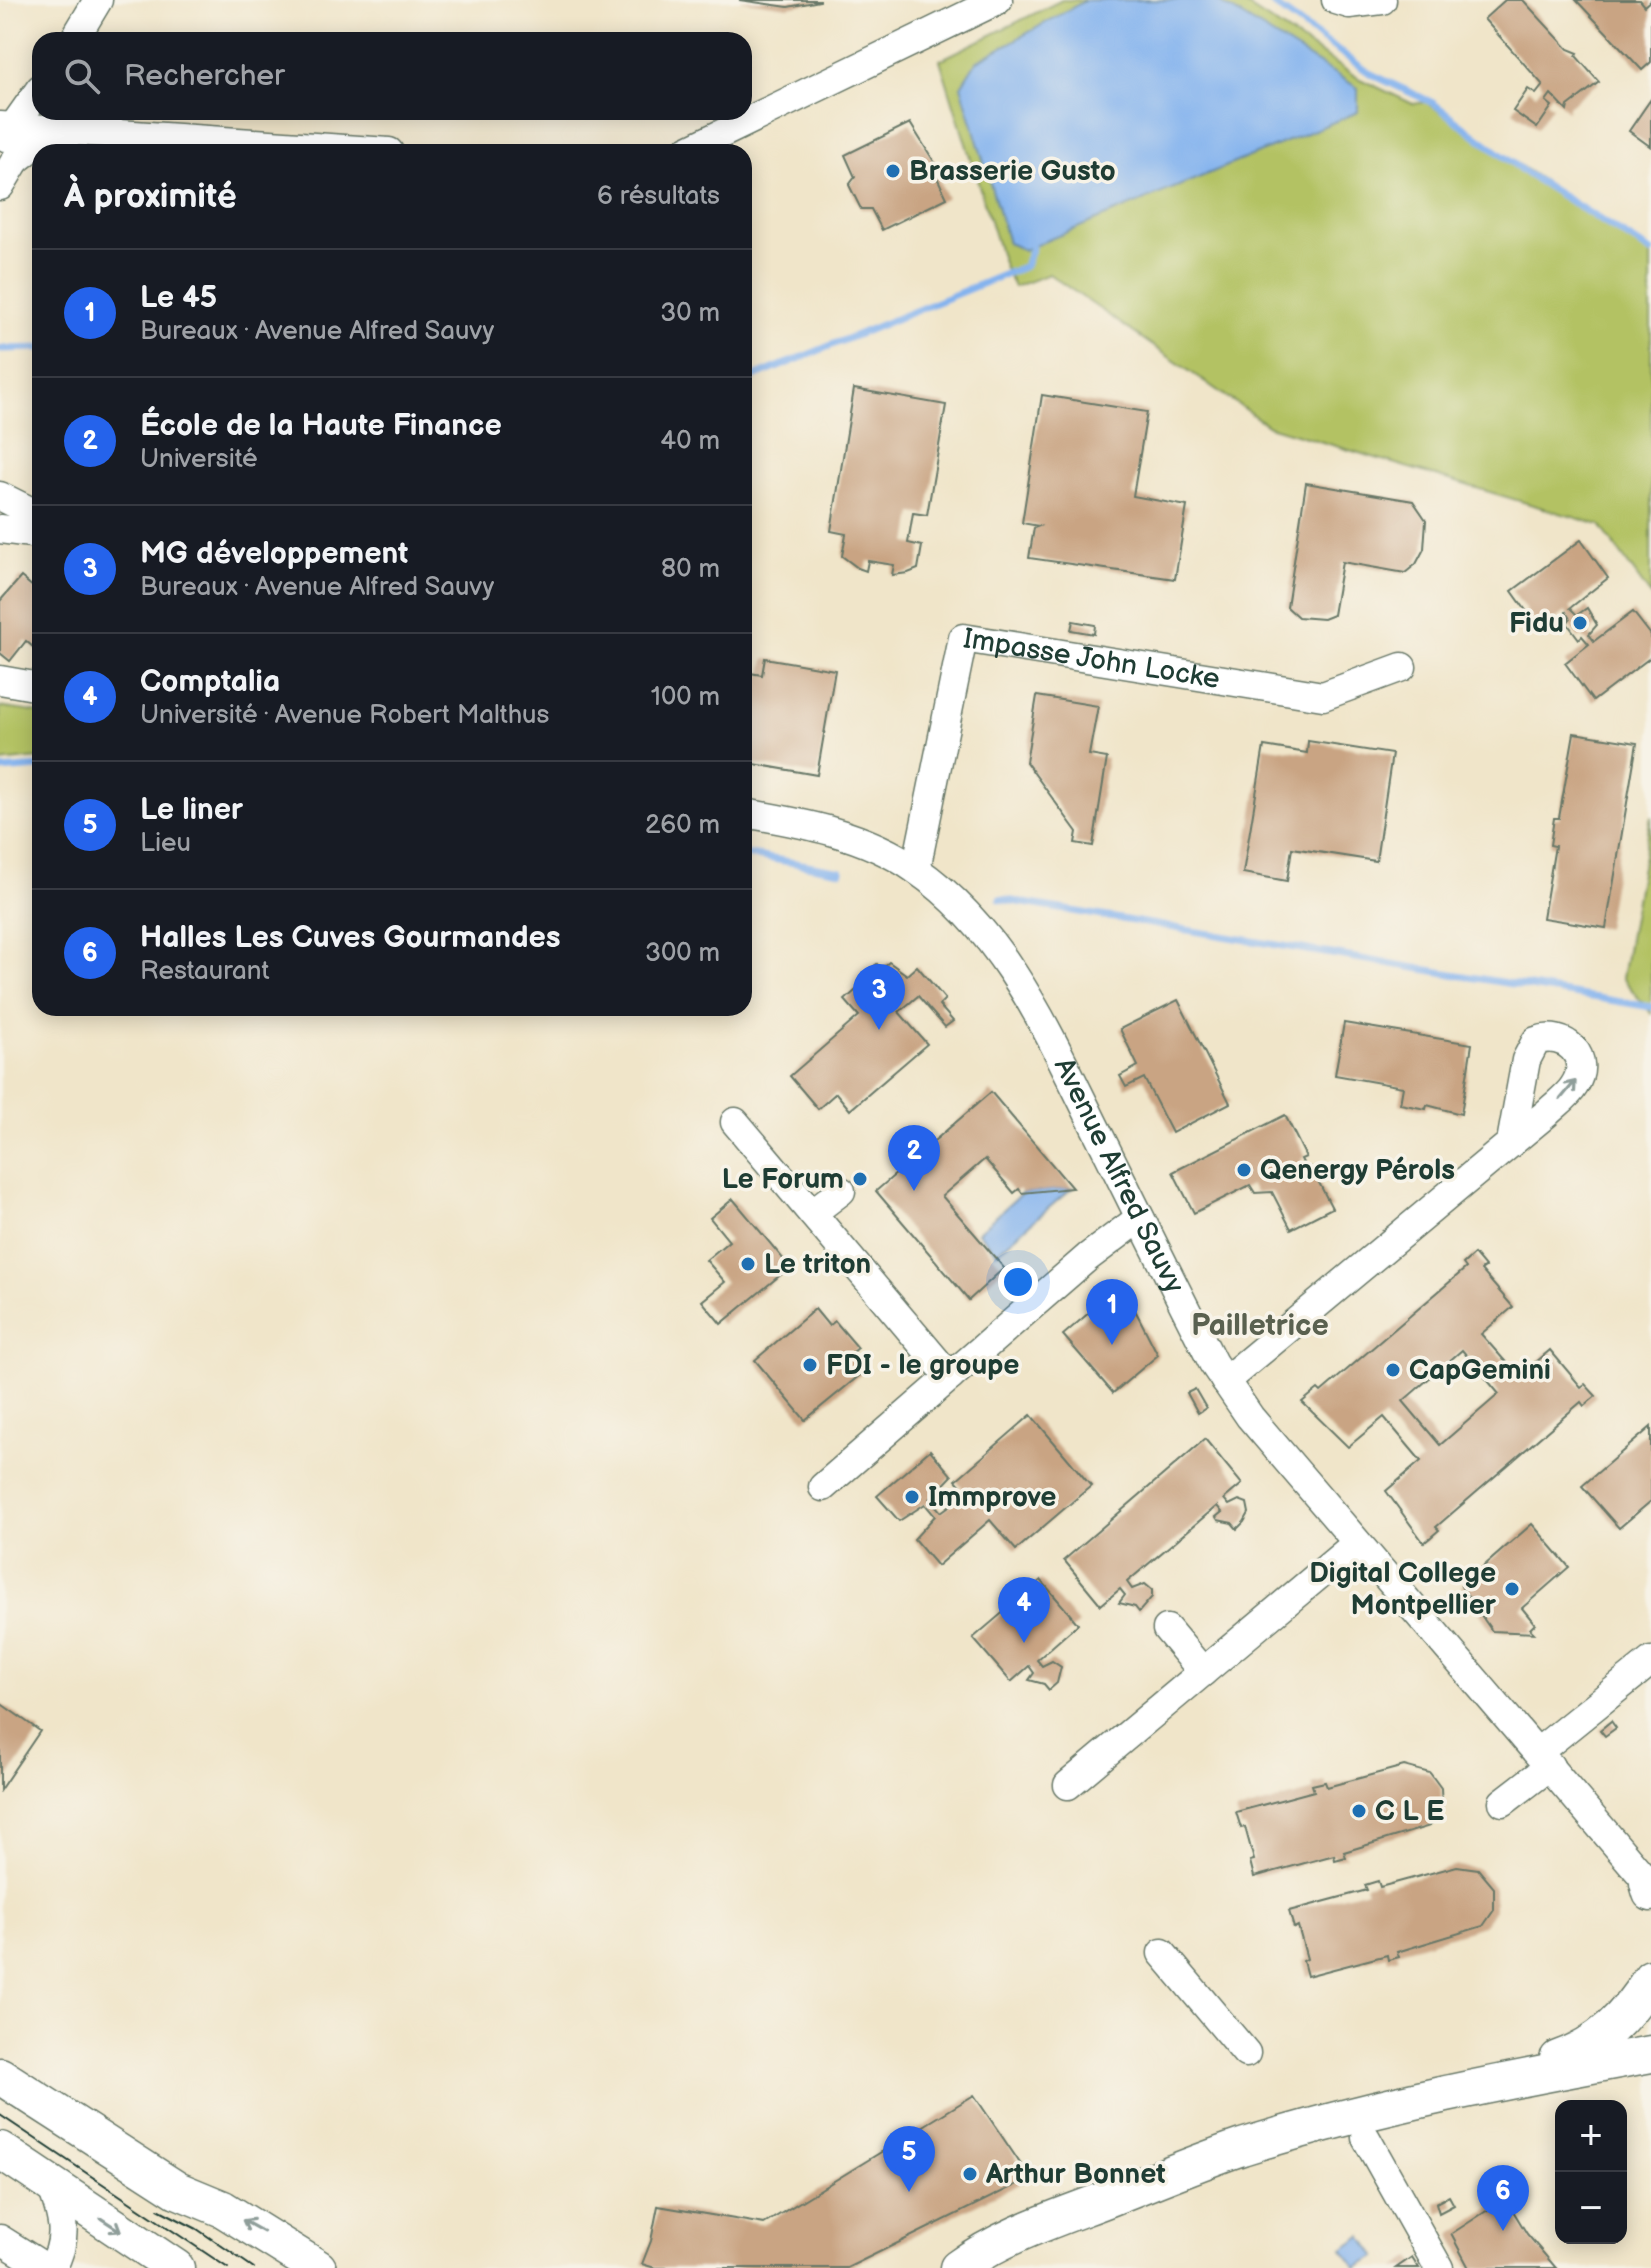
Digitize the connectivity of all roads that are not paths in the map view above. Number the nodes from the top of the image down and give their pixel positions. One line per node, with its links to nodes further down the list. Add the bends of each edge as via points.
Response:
1 (998, 0): 5 (street)
2 (1382, 0): 3 (street)
3 (1343, 2)
4 (32, 100): 8 (street)
5 (752, 119)
6 (80, 120): 9 (street)
7 (750, 120): 11 (street)
8 (15, 130): 9 (street, via 43,139); 12 (street)
9 (117, 139): 10 (street)
10 (222, 144)
11 (701, 144)
12 (0, 186)
13 (0, 496): 14 (street)
14 (32, 512)
15 (0, 529): 16 (street)
16 (32, 533)
17 (1402, 667): 21 (street, Impasse John Locke, via 1323,696 963,638)
18 (0, 680): 19 (street)
19 (32, 686)
20 (752, 815): 21 (street, Avenue Alfred Sauvy, via 835,831)
21 (916, 869): 26 (street, Avenue Alfred Sauvy, via 970,914 1020,981)
22 (735, 1122): 25 (street)
23 (1511, 1142): 28 (street)
24 (841, 1191): 25 (street)
25 (812, 1213): 27 (street)
26 (1140, 1218): 27 (street); 28 (street, Avenue Alfred Sauvy)
27 (950, 1377): 29 (street)
28 (1225, 1381): 30 (street, Avenue Alfred Sauvy)
29 (823, 1487)
30 (1357, 1543): 33 (street); 34 (street, Avenue Alfred Sauvy)
31 (1167, 1629): 33 (street)
32 (1651, 1661): 34 (street)
33 (1203, 1672): 35 (street)
34 (1544, 1759): 36 (street); 37 (street, Avenue Alfred Sauvy)
35 (1068, 1785)
36 (1503, 1802)
37 (1650, 1887)
38 (1162, 1953): 40 (street)
39 (1651, 1978): 46 (main road, via 1611,2029 1585,2049 1394,2099)
40 (1246, 2053)
41 (1651, 2054): 46 (main road, via 1522,2078)
42 (1651, 2067): 45 (main road, via 1456,2106)
43 (0, 2076): 52 (main road, one-way to 43, via 234,2215 177,2190)
44 (1651, 2078): 45 (main road)
45 (1439, 2120): 46 (main road)
46 (1358, 2127): 53 (main road, via 1164,2174); 54 (main road); 55 (street)
47 (0, 2150): 48 (main road)
48 (52, 2187): 50 (street, via 65,2223 63,2249); 51 (main road, one-way to 51)
49 (0, 2239): 50 (street)
50 (49, 2268)
51 (176, 2268)
52 (318, 2268)
53 (958, 2268)
54 (1003, 2268)
55 (1439, 2268)

